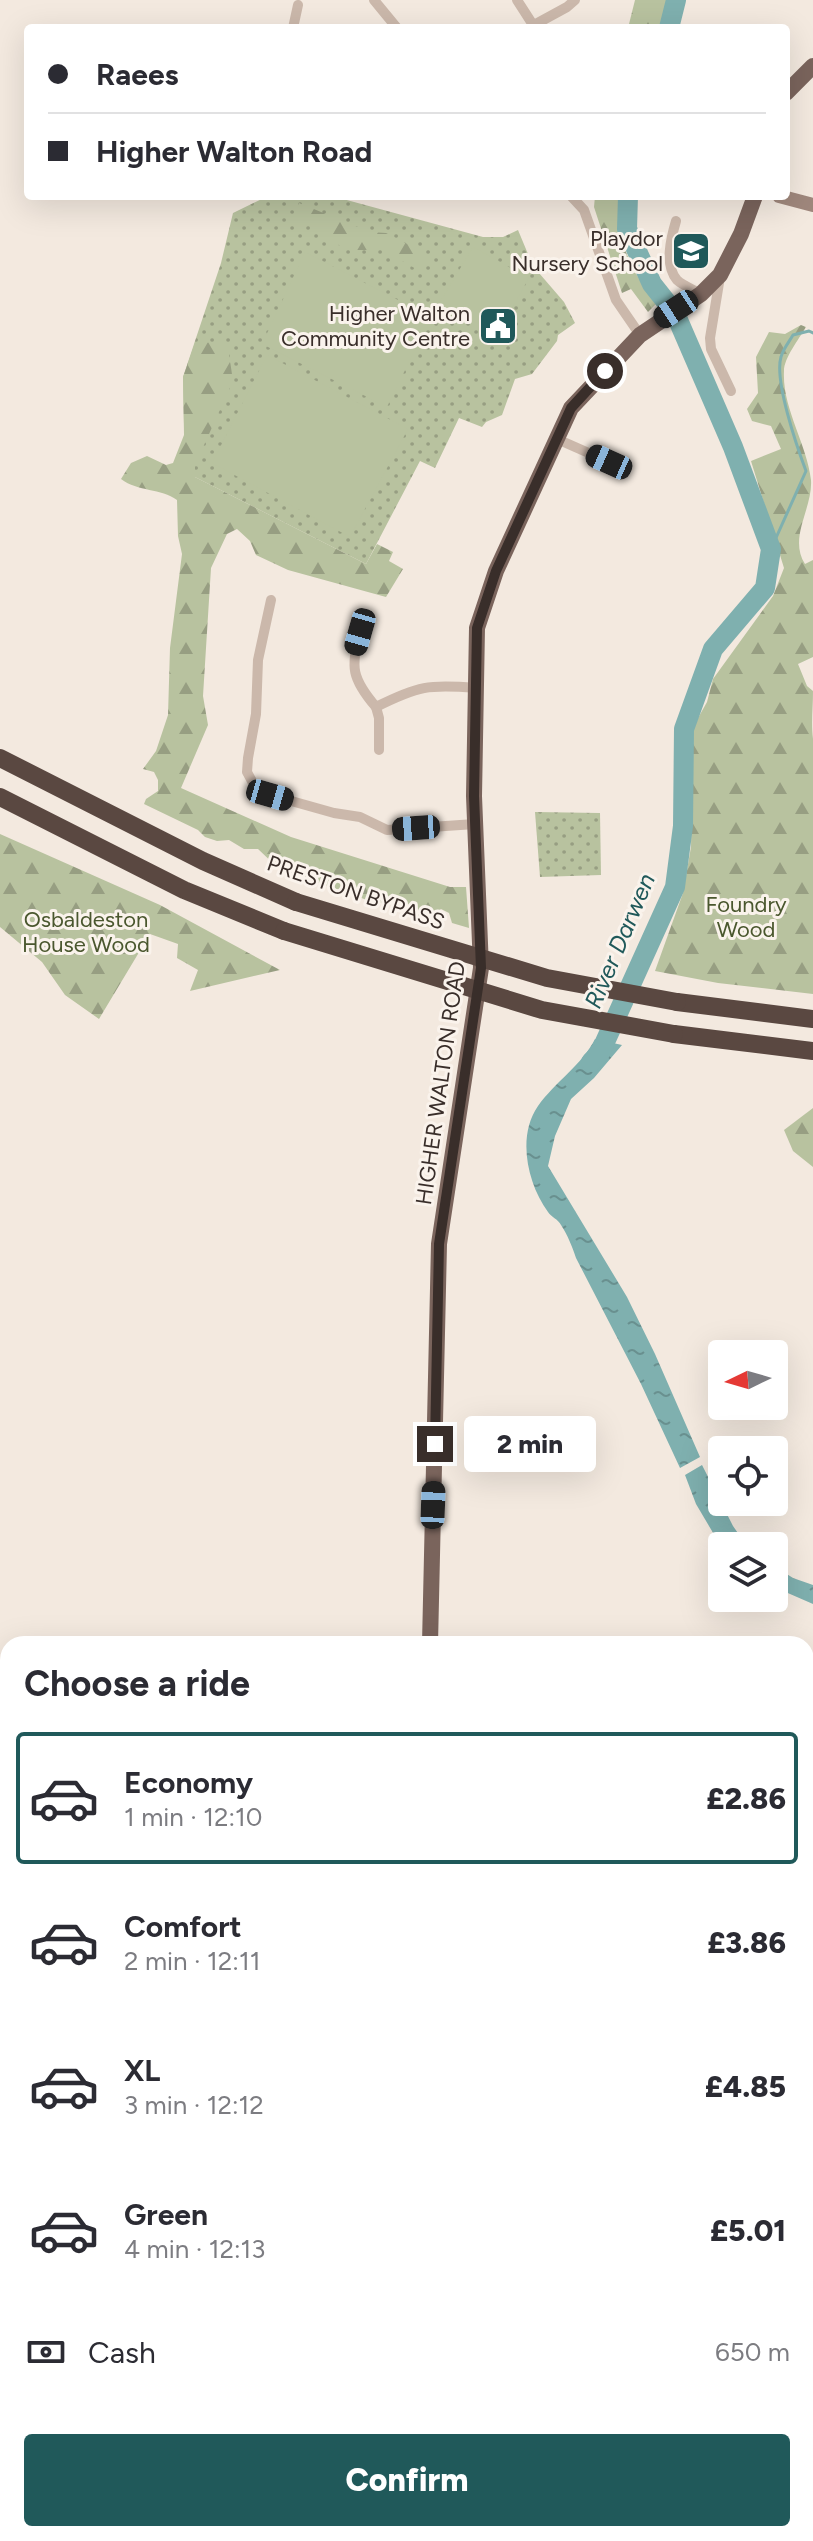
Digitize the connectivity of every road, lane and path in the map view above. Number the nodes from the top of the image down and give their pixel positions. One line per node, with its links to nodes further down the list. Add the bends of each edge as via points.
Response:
1 (374, 0): 6 (street)
2 (517, 0): 7 (street)
3 (575, 0): 8 (street)
4 (298, 5): 5 (street)
5 (294, 24)
6 (394, 24)
7 (534, 24)
8 (538, 24)
9 (813, 66): 10 (main road)
10 (790, 89)
11 (790, 199): 14 (street)
12 (575, 200): 18 (street, via 584,210 616,300)
13 (754, 200): 16 (main road, HIGHER WALTON ROAD)
14 (813, 205)
15 (676, 221): 17 (street, via 670,263 677,280)
16 (720, 275): 17 (main road, HIGHER WALTON ROAD); 19 (street, via 711,349)
17 (697, 296): 18 (main road, HIGHER WALTON ROAD)
18 (640, 335): 20 (main road, HIGHER WALTON ROAD, via 571,408)
19 (731, 391)
20 (557, 439): 21 (street); 24 (main road, HIGHER WALTON ROAD, via 486,597 477,628)
21 (609, 462)
22 (271, 600): 29 (street, via 258,660 248,758 247,772 254,785 270,795 360,817 387,830)
23 (360, 632): 25 (street, via 353,672)
24 (475, 688): 25 (street, via 433,685); 29 (main road, HIGHER WALTON ROAD)
25 (376, 707): 26 (street)
26 (379, 750)
27 (0, 758): 30 (highway, PRESTON BYPASS, bridge, via 296,902 547,978)
28 (0, 797): 31 (highway, bridge, via 184,890 284,931 542,1010)
29 (475, 824): 34 (main road, HIGHER WALTON ROAD, via 481,968 439,1244)
30 (813, 1019)
31 (723, 1041): 32 (highway); 33 (highway)
32 (813, 1051)
33 (813, 1063)
34 (430, 1636)

